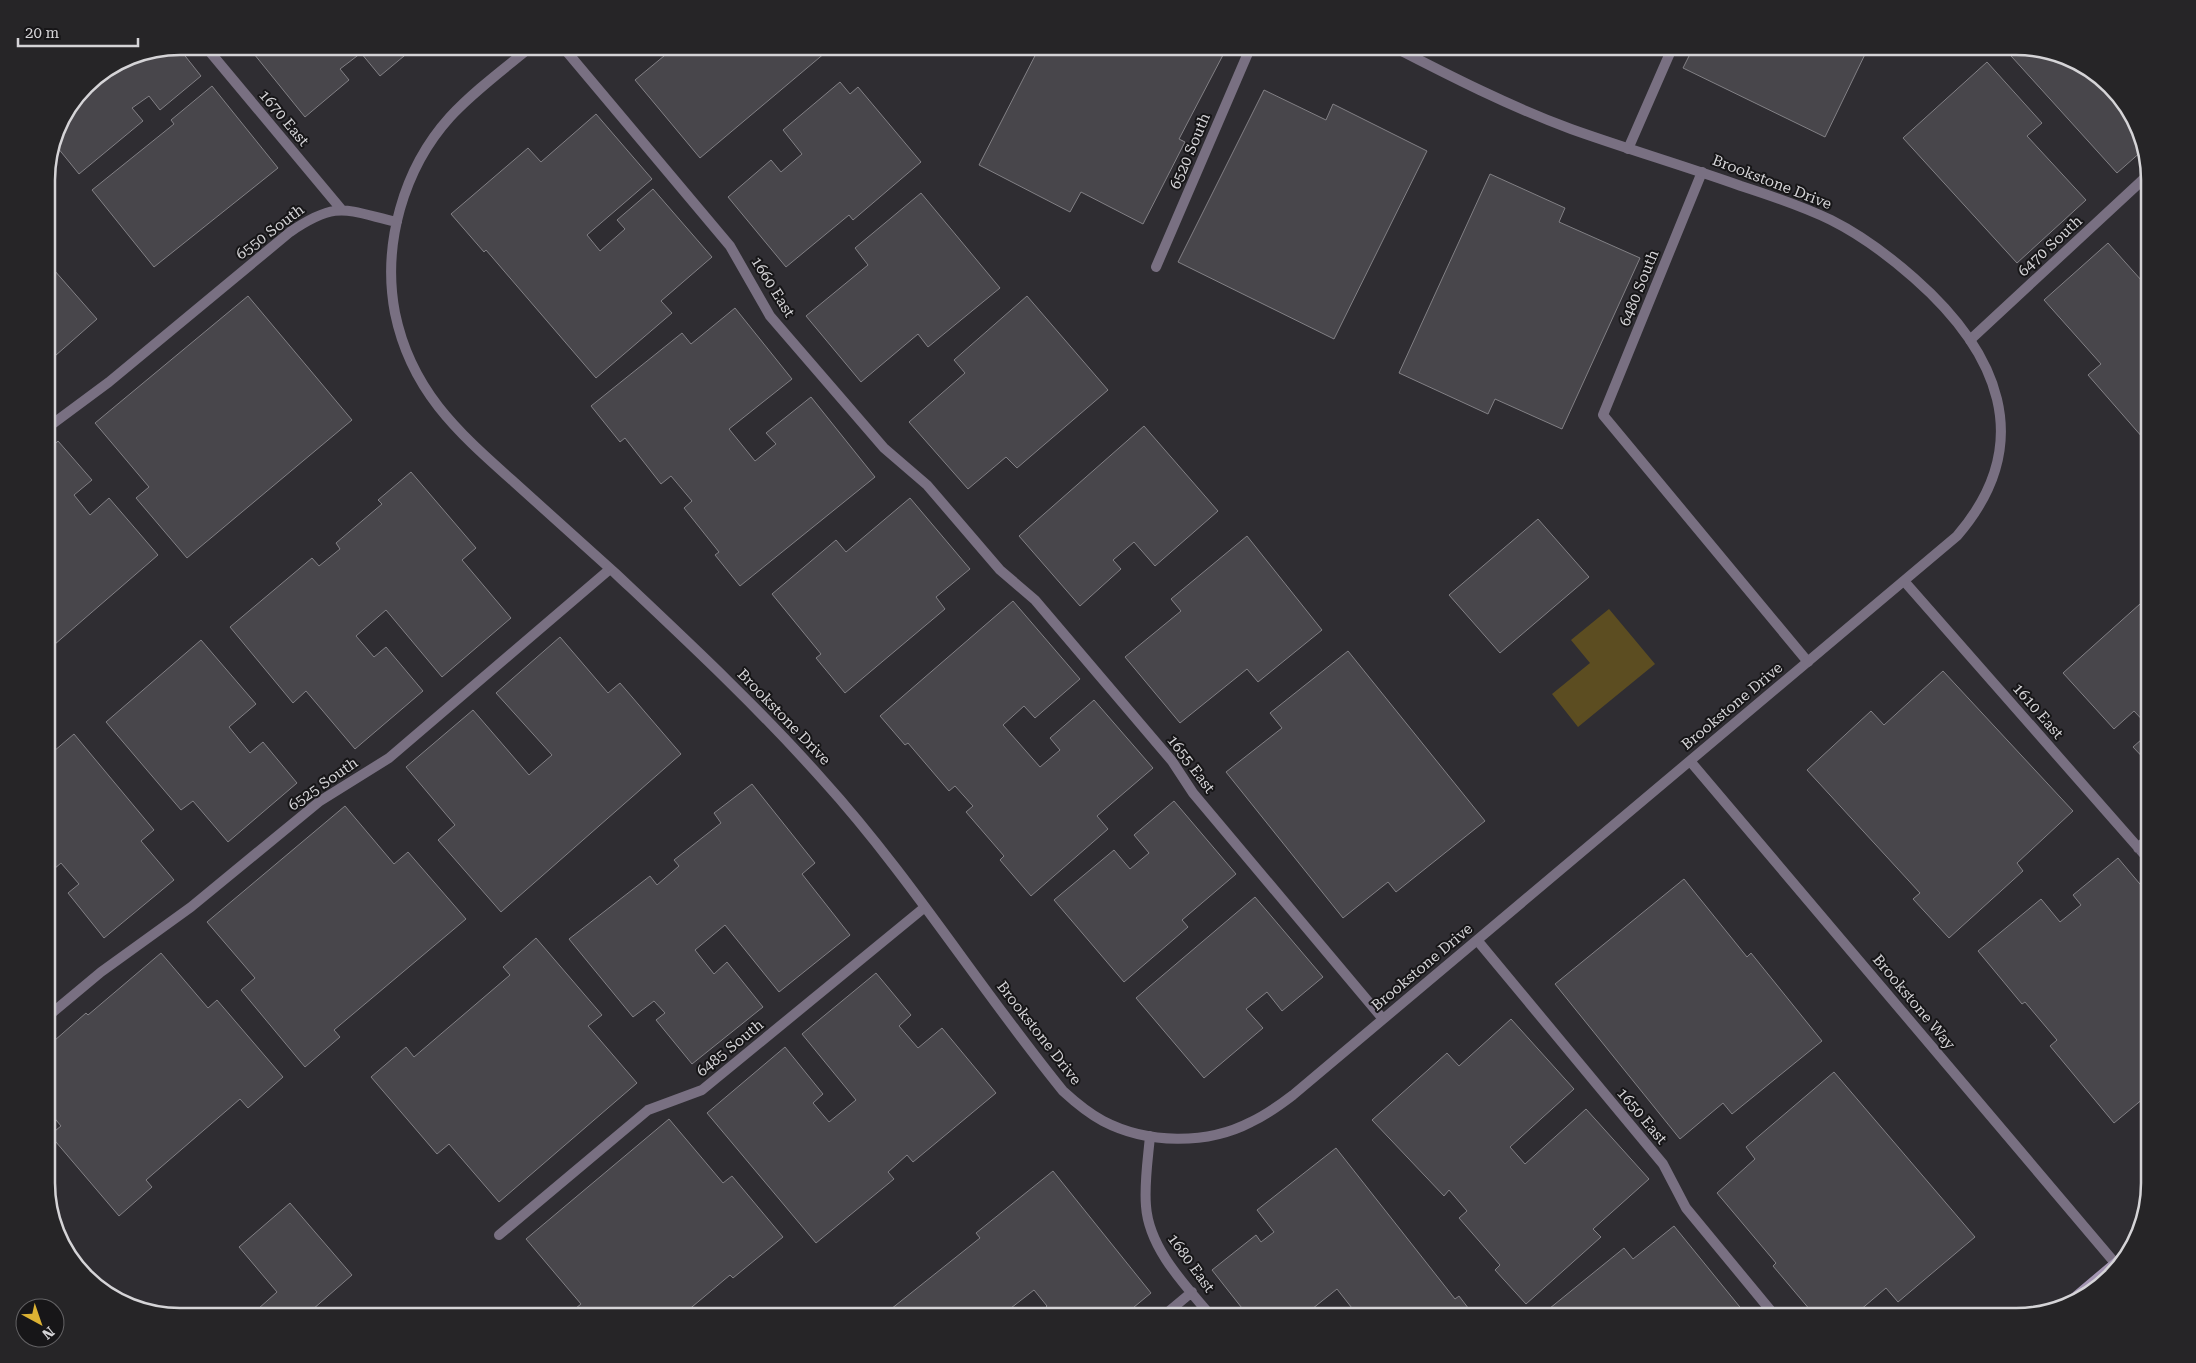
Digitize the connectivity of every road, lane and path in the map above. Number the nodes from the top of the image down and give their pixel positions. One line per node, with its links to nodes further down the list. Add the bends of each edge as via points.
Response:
1 (213, 55): 10 (street, 1670 East)
2 (521, 55): 11 (street, via 471,97 431,140 404,194)
3 (570, 55): 15 (street, 1660 East, via 730,246 770,316 884,448 927,485)
4 (1247, 55): 12 (street, 6520 South)
5 (1410, 55): 7 (street, Brookstone Drive, via 1510,104)
6 (1669, 55): 7 (street)
7 (1628, 149): 8 (street, Brookstone Drive)
8 (1702, 172): 13 (street, Brookstone Drive, via 1792,203 1869,243 1899,265 1951,313); 18 (street, 6480 South, via 1603,415)
9 (2141, 182): 13 (street, 6470 South)
10 (341, 208): 11 (street); 14 (street, 6550 South, via 324,212 290,232 109,382)
11 (397, 222): 16 (street, Brookstone Drive, via 392,254 395,315 414,369 429,396 474,447)
12 (1156, 267)
13 (1970, 340): 17 (street, Brookstone Drive, via 1991,378 1998,403 1998,457 1992,480 1970,520)
14 (55, 421)
15 (968, 534): 26 (street, 1655 East, via 1000,570 1047,614 1172,761 1193,792)
16 (610, 569): 23 (street, Brookstone Drive, via 774,726 825,782); 25 (street, 6525 South, via 389,758 320,801 191,907)
17 (1904, 581): 18 (street, Brookstone Drive); 21 (street, 1610 East)
18 (1808, 662): 19 (street, Brookstone Drive)
19 (1690, 761): 24 (street, Brookstone Drive); 29 (street, Brookstone Way)
20 (2141, 845): 21 (street)
21 (2138, 848): 22 (street, 1610 East)
22 (2141, 851)
23 (925, 908): 27 (street, Brookstone Drive, via 1063,1091 1103,1121); 28 (street, 6485 South, via 702,1090 648,1110)
24 (1477, 940): 26 (street, Brookstone Drive); 33 (street, 1650 East, via 1663,1164 1686,1208)
25 (55, 1010)
26 (1383, 1020): 27 (street, Brookstone Drive, via 1293,1095 1250,1123 1203,1137 1176,1139)
27 (1150, 1136): 30 (street, 1680 East, via 1146,1199 1150,1228 1159,1248)
28 (499, 1235)
29 (2113, 1261)
30 (1192, 1292): 31 (street); 32 (street, 1680 East)
31 (1173, 1308)
32 (1205, 1308)
33 (1769, 1308)

